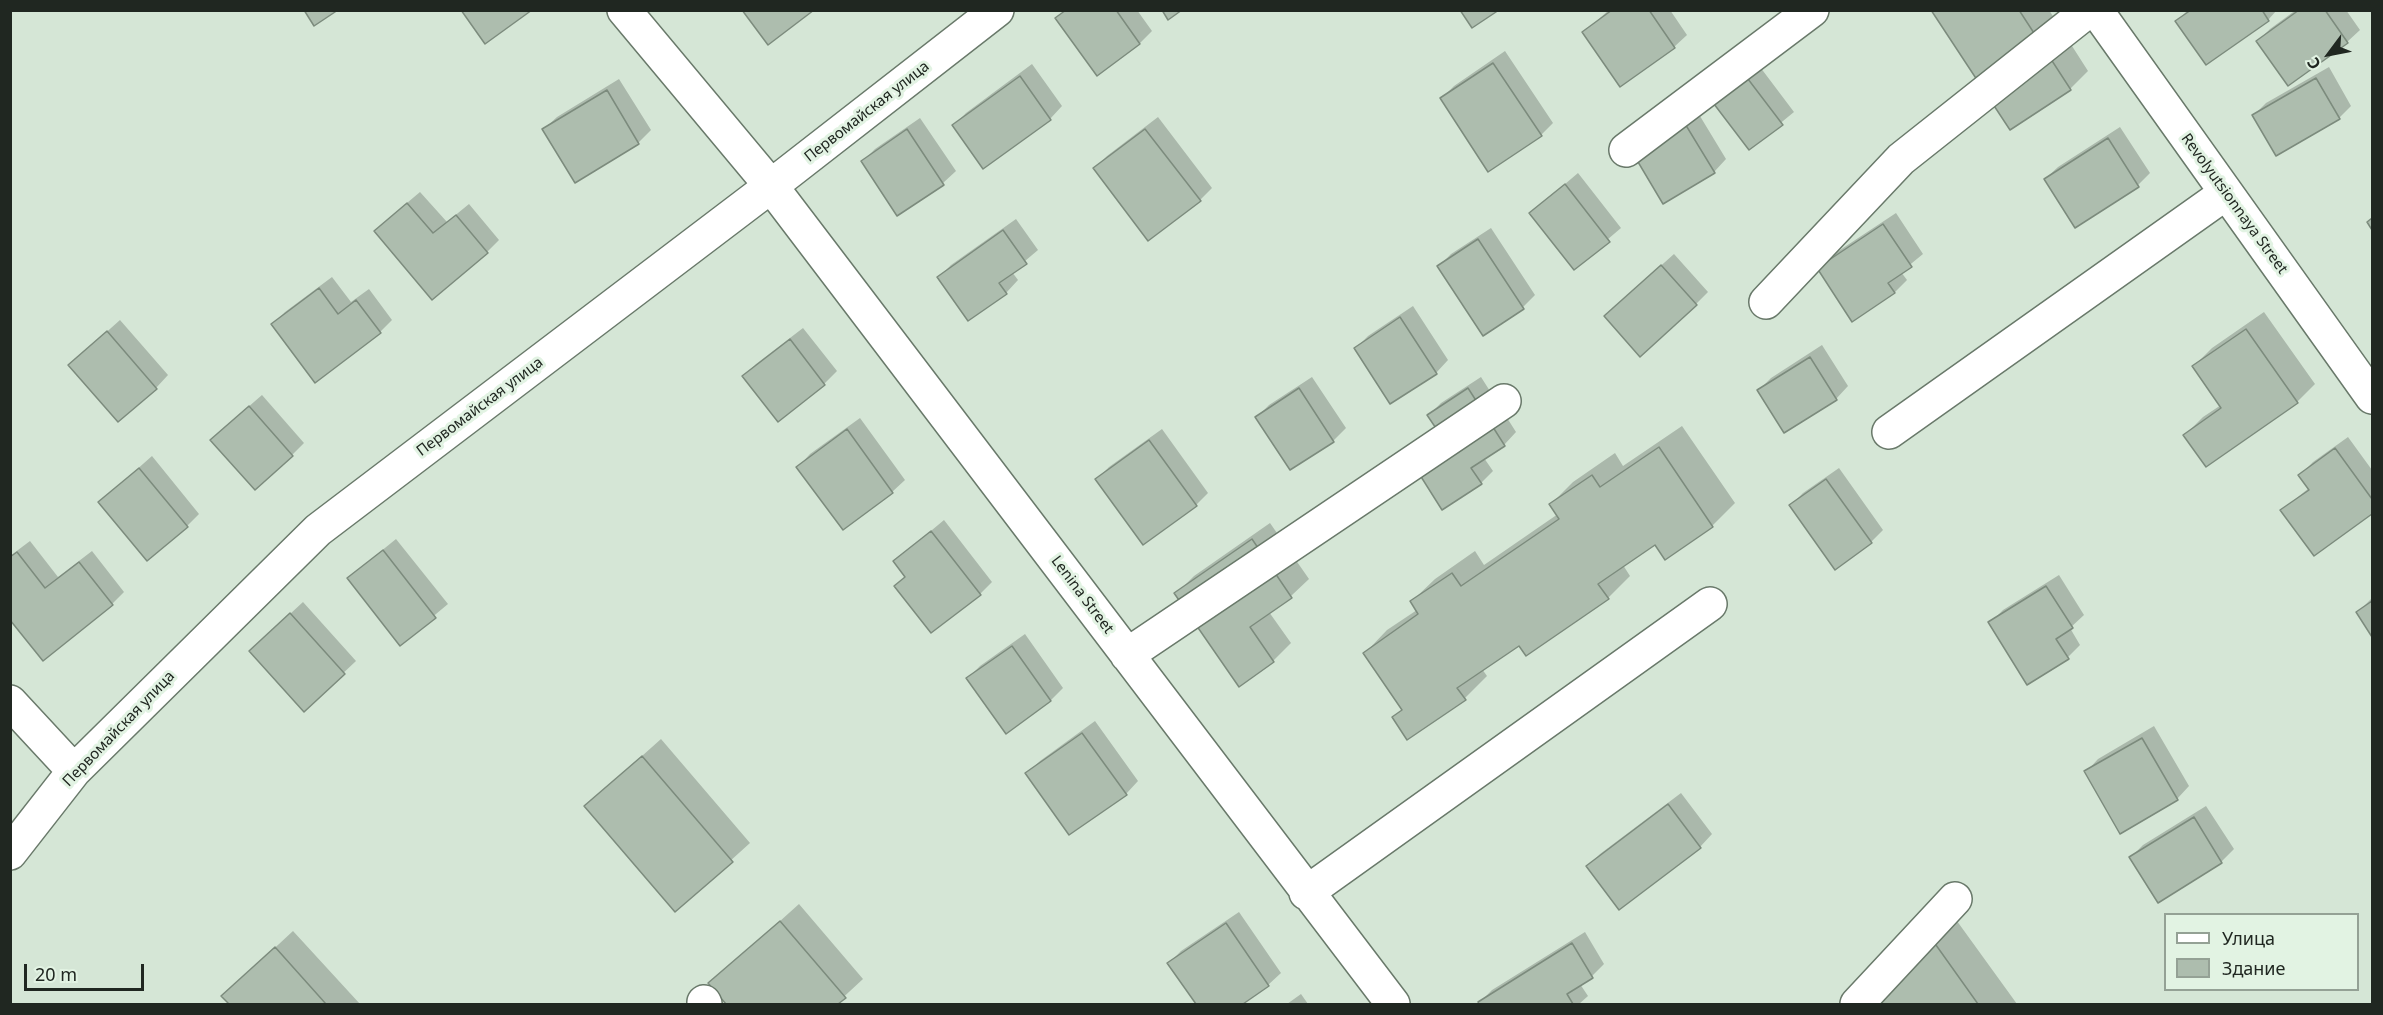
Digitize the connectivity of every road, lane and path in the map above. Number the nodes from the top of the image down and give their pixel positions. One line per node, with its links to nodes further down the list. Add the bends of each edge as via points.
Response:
1 (624, 10): 7 (street, Lenina Street)
2 (997, 10): 7 (street, Первомайская улица)
3 (1812, 10): 6 (street)
4 (2089, 10): 9 (street, via 1901,159)
5 (2096, 10): 8 (street, Revolyutsionnaya Street)
6 (1626, 150)
7 (771, 186): 14 (street, Lenina Street); 16 (street, Первомайская улица, via 318,530)
8 (2226, 193): 10 (street, Revolyutsionnaya Street); 12 (street)
9 (1766, 302)
10 (2373, 398)
11 (1504, 401): 14 (street)
12 (1889, 432)
13 (1710, 604): 18 (street)
14 (1127, 655): 18 (street, Lenina Street)
15 (10, 702): 16 (street)
16 (74, 771): 17 (street, Первомайская улица)
17 (10, 853)
18 (1306, 893): 20 (street, Lenina Street)
19 (1955, 899): 21 (street)
20 (1393, 1005)
21 (1857, 1005)

